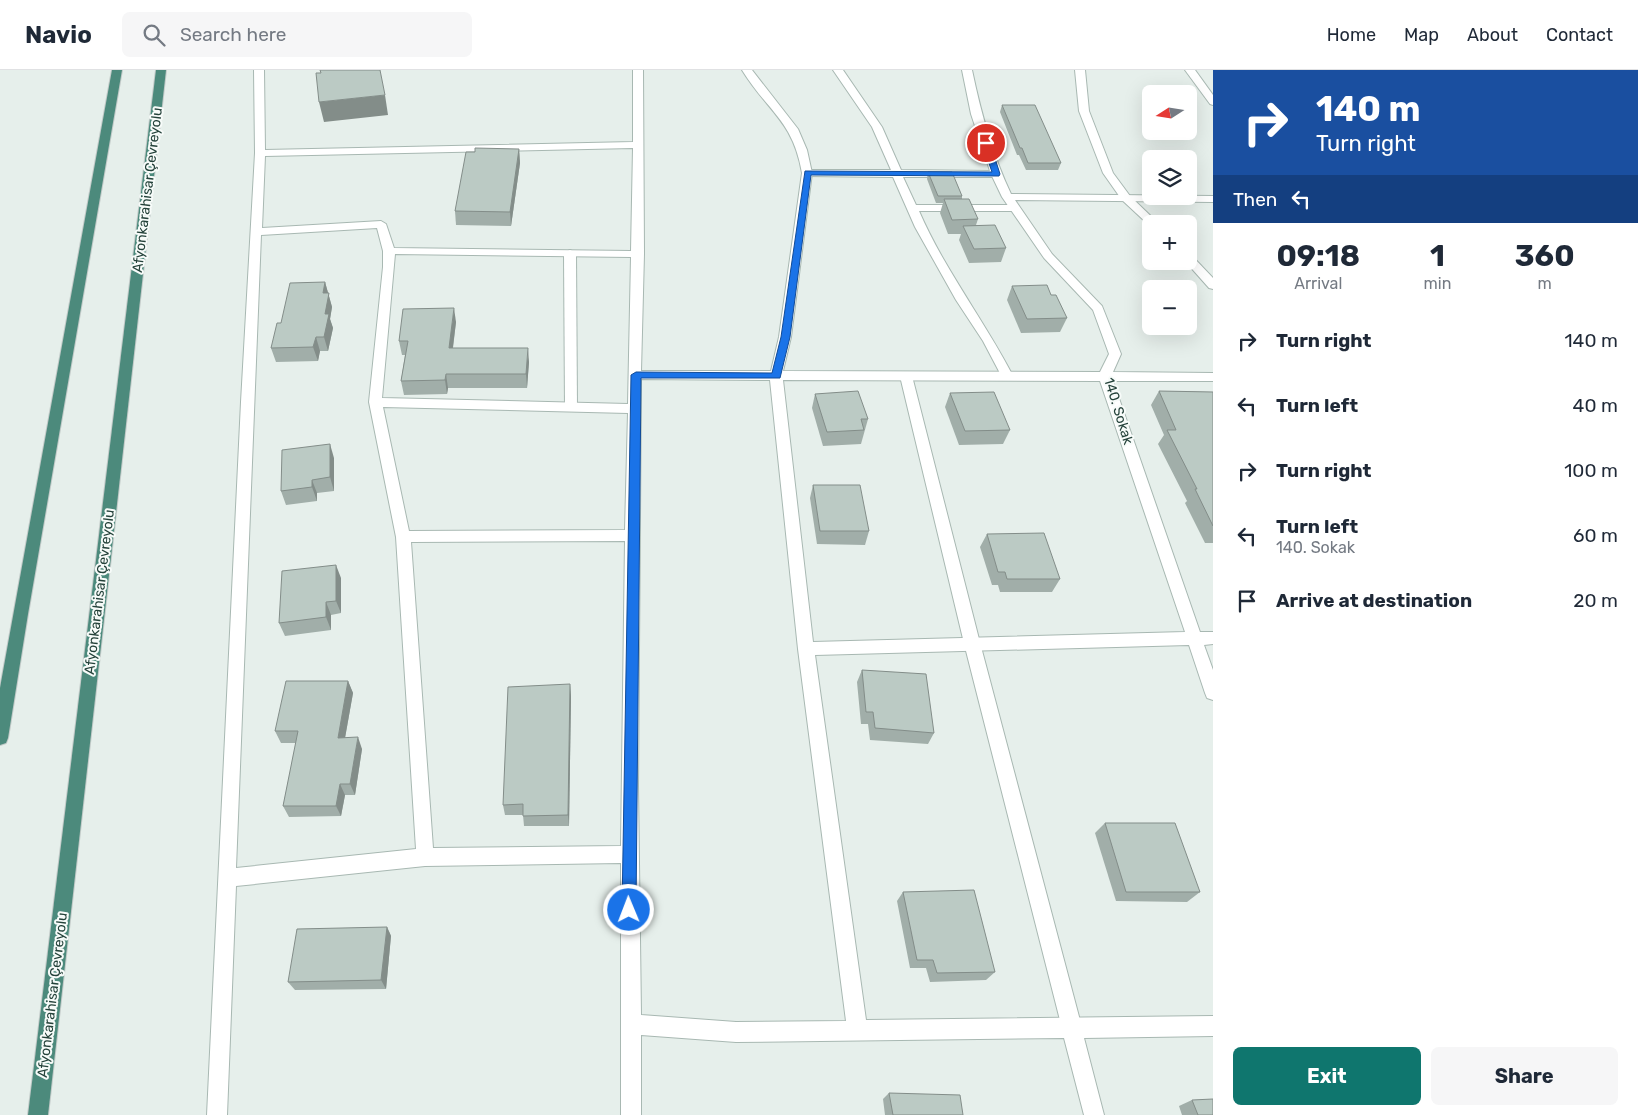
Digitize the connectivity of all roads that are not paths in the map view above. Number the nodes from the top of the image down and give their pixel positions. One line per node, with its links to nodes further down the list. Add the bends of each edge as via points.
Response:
1 (117, 70): 44 (highway)
2 (161, 70): 52 (highway, Afyonkarahisar Çevreyolu)
3 (259, 70): 12 (street)
4 (638, 70): 11 (street)
5 (747, 70): 13 (street, via 792,127)
6 (838, 70): 14 (street, via 877,127)
7 (966, 70): 15 (street, 140. Sokak, via 976,114)
8 (1080, 70): 17 (street, via 1084,111 1108,173)
9 (1190, 70): 10 (street)
10 (1213, 102)
11 (638, 145): 12 (street); 25 (street)
12 (260, 153): 22 (street)
13 (807, 172): 14 (street); 29 (street, via 787,328)
14 (898, 173): 15 (street); 19 (street)
15 (996, 174): 16 (street, 140. Sokak)
16 (1007, 197): 17 (street); 20 (street, 140. Sokak)
17 (1126, 198): 18 (street); 21 (street)
18 (1213, 199)
19 (912, 208): 20 (street); 31 (street)
20 (1015, 208): 32 (street, 140. Sokak, via 1048,256 1098,309 1115,354)
21 (1144, 215)
22 (256, 232): 23 (street, via 381,224); 47 (street)
23 (389, 251): 24 (street); 34 (street)
24 (570, 253): 25 (street); 35 (street)
25 (638, 254): 28 (street)
26 (1197, 268): 27 (street)
27 (1213, 286)
28 (636, 375): 29 (street); 36 (street)
29 (776, 376): 30 (street); 42 (street)
30 (906, 376): 31 (street); 41 (street)
31 (1006, 376): 32 (street)
32 (1105, 376): 33 (street); 39 (street, 140. Sokak)
33 (1213, 377)
34 (376, 402): 35 (street); 38 (street)
35 (571, 408): 36 (street)
36 (636, 409): 37 (street)
37 (634, 535): 38 (street); 45 (street)
38 (403, 537): 46 (street)
39 (1194, 638): 40 (street); 41 (street); 43 (street, 140. Sokak)
40 (1213, 638)
41 (972, 643): 42 (street); 50 (street)
42 (806, 649): 51 (street)
43 (1213, 693)
44 (0, 738)
45 (628, 854): 46 (street); 48 (street)
46 (425, 857): 47 (street)
47 (228, 878): 53 (street)
48 (631, 1024): 51 (street, via 736,1032); 54 (street)
49 (1213, 1026): 50 (street)
50 (1072, 1028): 51 (street); 55 (street)
51 (856, 1030)
52 (38, 1115)
53 (216, 1115)
54 (631, 1115)
55 (1094, 1115)

